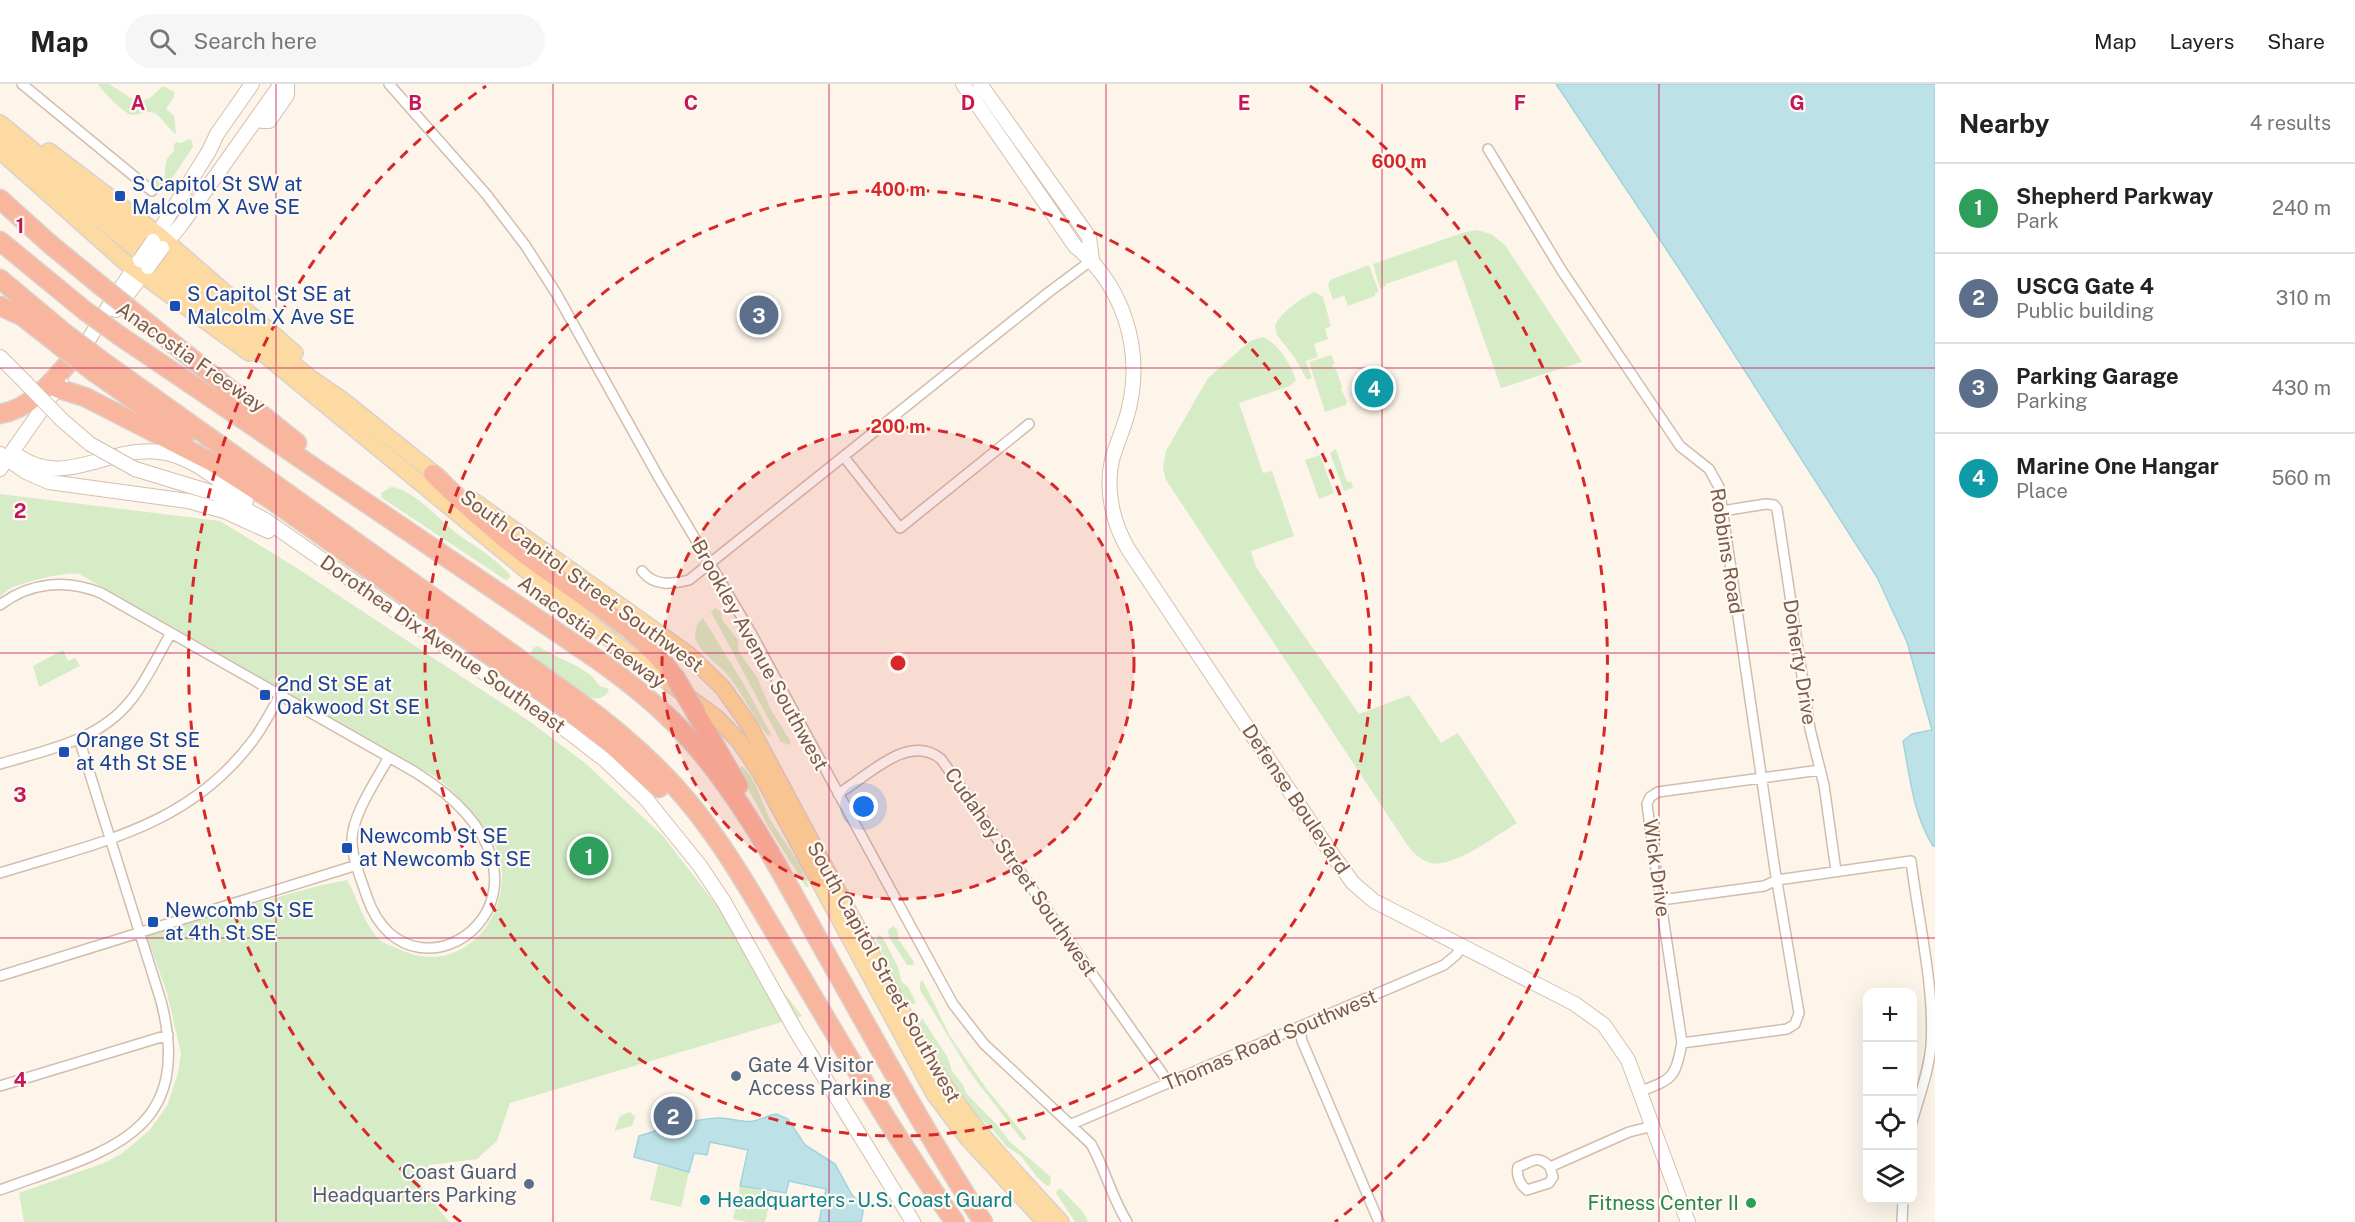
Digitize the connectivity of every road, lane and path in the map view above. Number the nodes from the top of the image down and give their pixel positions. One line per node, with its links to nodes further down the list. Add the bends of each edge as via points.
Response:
1 (22, 84): 15 (street)
2 (252, 84): 13 (street)
3 (259, 84): 13 (street)
4 (389, 84): 39 (street, Brookley Avenue Southwest, via 486,194 534,259)
5 (963, 84): 19 (street, via 1075,246)
6 (980, 84): 19 (street, via 1089,237)
7 (282, 85): 14 (street); 14 (street, via 287,95 269,121 262,121)
8 (0, 112): 18 (main road)
9 (0, 123): 28 (main road, South Capitol Street Southwest, via 309,377)
10 (0, 137): 30 (main road)
11 (1488, 149): 36 (street, Robbins Road, via 1563,271 1680,447 1712,472 1718,483)
12 (0, 151): 20 (main road)
13 (209, 151): 18 (street)
14 (222, 166): 18 (street, via 181,225)
15 (152, 191)
16 (0, 200): 38 (highway, bridge, via 51,246)
17 (0, 241): 38 (highway, Anacostia Freeway, bridge, via 120,336)
18 (160, 241): 20 (street, bridge); 28 (main road, via 275,335)
19 (1092, 261): 32 (street); 58 (street, Defense Boulevard, via 1121,306 1133,354 1131,399 1110,482 1116,520 1125,543 1350,880 1385,907)
20 (141, 268): 24 (street, via 112,301); 30 (main road, via 312,401)
21 (0, 279): 23 (highway)
22 (0, 306): 23 (highway)
23 (63, 340): 26 (highway, bridge)
24 (89, 341): 27 (street); 29 (highway, via 36,398)
25 (0, 357): 37 (street, Dorothea Dix Avenue Southeast, bridge, via 90,444 135,469 217,494)
26 (98, 366): 35 (highway); 59 (highway, via 566,692 628,741 679,791 715,835)
27 (56, 388): 33 (street); 35 (highway, via 79,394 176,441)
28 (344, 400): 34 (main road, South Capitol Street Southwest)
29 (0, 414)
30 (349, 424): 77 (main road, via 622,650 708,712 739,741 760,772 934,1094 968,1139)
31 (1029, 424): 32 (street, via 900,528)
32 (844, 457): 39 (street)
33 (5, 458): 37 (street, via 56,470 138,452 172,454 212,476); 41 (street, via 49,482 177,499 224,511)
34 (433, 474): 68 (highway, bridge, via 527,556 654,650 696,713 901,1073); 78 (main road, South Capitol Street Southwest, via 668,638 723,688 749,725 947,1090 983,1138)
35 (273, 501): 59 (highway, via 532,684 621,753 663,791 706,840)
36 (1722, 511): 48 (street, Doherty Drive, via 1776,507 1810,729); 49 (street, Robbins Road)
37 (267, 521): 41 (street, Dorothea Dix Avenue Southeast)
38 (409, 532): 68 (highway, Anacostia Freeway, via 616,673 690,740 730,791 772,858)
39 (710, 564): 40 (street, via 689,580 673,584 651,579); 50 (street, Brookley Avenue Southwest)
40 (642, 571)
41 (337, 572): 74 (street, Dorothea Dix Avenue Southeast, via 570,733 636,789 674,831 708,878)
42 (0, 605): 43 (street, via 39,586 79,586 106,595)
43 (171, 633): 44 (street); 45 (street, via 127,705 106,724)
44 (280, 695): 46 (street); 51 (street, via 255,738 204,790 161,819)
45 (79, 739): 47 (street); 51 (street)
46 (389, 757): 52 (street, via 354,826 352,846); 52 (street, via 422,776 476,826 490,851 495,872 491,902 475,928 463,938 433,948 409,944 383,927 368,900)
47 (0, 764)
48 (1820, 770): 49 (street, Wick Drive); 53 (street, Doherty Drive)
49 (1762, 778): 55 (street, Robbins Road); 56 (street, Wick Drive, via 1658,792 1650,797 1648,810)
50 (838, 794): 64 (street, Cudahey Street Southwest, via 903,752 922,749 941,759); 69 (street, Brookley Avenue Southwest, via 953,1004 984,1044)
51 (110, 838): 54 (street); 57 (street)
52 (357, 865): 57 (street)
53 (1836, 871): 55 (street); 67 (street, via 1911,861 1932,1033 1929,1062)
54 (0, 873)
55 (1777, 880): 56 (street, via 1764,886); 63 (street, Robbins Road, via 1799,1010 1797,1022 1784,1030)
56 (1661, 900): 63 (street, Wick Drive)
57 (139, 933): 60 (street); 62 (street)
58 (1462, 947): 61 (street, Thomas Road Southwest, via 1444,965); 66 (street, Defense Boulevard, via 1597,1019 1619,1044)
59 (791, 960): 75 (highway, via 891,1126)
60 (0, 976)
61 (1299, 1027): 64 (street, Thomas Road Southwest); 80 (street)
62 (168, 1035): 65 (street); 72 (street, via 169,1065 164,1087 148,1116 132,1134 108,1150)
63 (1682, 1043): 66 (street, Wick Drive, via 1672,1076)
64 (1169, 1083): 69 (street, Thomas Road Southwest)
65 (0, 1086)
66 (1641, 1091): 70 (street, Defense Boulevard)
67 (1917, 1104)
68 (918, 1113): 76 (highway, Anacostia Freeway)
69 (1072, 1124): 79 (street, Brookley Avenue Southwest, via 1092,1144)
70 (1653, 1126): 71 (street, via 1629,1132); 81 (street, Defense Boulevard)
71 (1550, 1167)
72 (0, 1190)
73 (1903, 1204): 82 (street)
74 (913, 1222)
75 (955, 1222)
76 (983, 1222)
77 (1045, 1222)
78 (1061, 1222)
79 (1126, 1222)
80 (1379, 1222)
81 (1688, 1222)
82 (1902, 1222)

